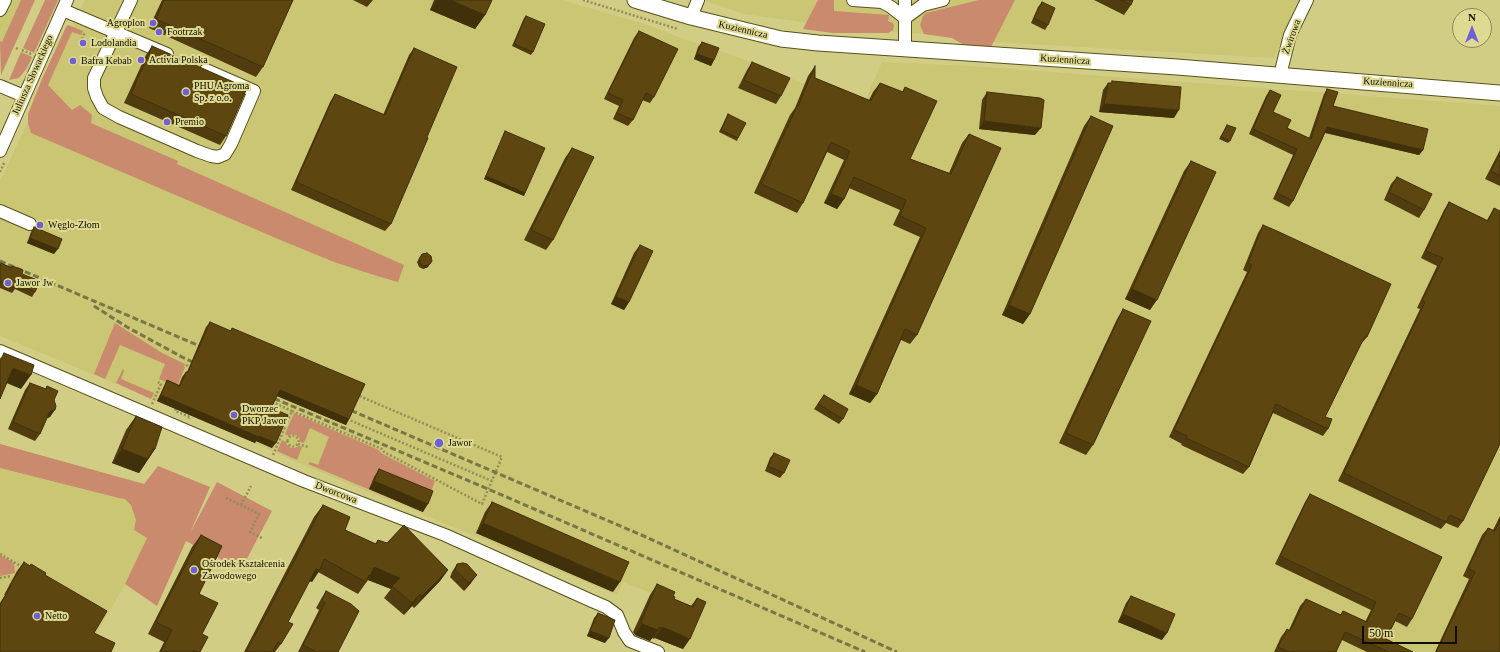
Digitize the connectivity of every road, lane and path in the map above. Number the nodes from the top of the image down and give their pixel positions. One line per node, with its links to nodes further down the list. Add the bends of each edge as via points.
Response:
1 (5, 0): 12 (street)
2 (131, 0): 16 (street)
3 (583, 0): 15 (path)
4 (635, 0): 13 (main road, Kuziennicza)
5 (698, 0): 13 (street)
6 (854, 0): 10 (street)
7 (905, 0): 14 (street)
8 (942, 0): 14 (street, via 924,5)
9 (1307, 0): 24 (street, Żwirowa, via 1290,35)
10 (882, 2): 14 (street)
11 (65, 5): 16 (street); 27 (street, Juliusza Słowackiego)
12 (0, 10)
13 (691, 17): 19 (main road, Kuziennicza, via 781,39)
14 (905, 18): 19 (street)
15 (680, 29)
16 (116, 32): 22 (street); 23 (street, via 94,78 96,93 103,108 190,148 218,157 225,154 231,144 254,91)
17 (84, 34): 18 (path)
18 (82, 39)
19 (905, 48): 24 (main road, Kuziennicza)
20 (22, 50): 21 (path)
21 (33, 55)
22 (181, 60)
23 (196, 66)
24 (1280, 75): 26 (main road, Kuziennicza)
25 (0, 86): 27 (street)
26 (1500, 92)
27 (24, 96): 28 (street, Juliusza Słowackiego)
28 (0, 151)
29 (0, 210): 30 (street)
30 (30, 224)
31 (0, 351): 58 (street, Dworcowa, via 304,481 444,535 606,607 617,615 630,641)
32 (186, 365): 33 (path)
33 (193, 368)
34 (158, 382): 38 (path, via 161,384)
35 (351, 392): 49 (path, via 502,457)
36 (178, 401): 41 (path, via 175,411)
37 (271, 402): 39 (path)
38 (152, 404)
39 (292, 411): 42 (path); 49 (path, via 382,449 482,504)
40 (283, 413): 42 (path)
41 (187, 416)
42 (290, 416): 44 (path)
43 (341, 416): 49 (path)
44 (281, 437): 45 (path); 48 (path)
45 (288, 439): 46 (path, via 290,446); 46 (path, via 295,436)
46 (298, 444): 47 (path)
47 (308, 447)
48 (273, 455)
49 (492, 481)
50 (251, 486): 52 (path)
51 (226, 498): 52 (path)
52 (241, 505): 53 (path, via 259,514 250,532)
53 (262, 538)
54 (0, 554): 55 (path)
55 (30, 571)
56 (11, 576): 57 (path)
57 (0, 578)
58 (658, 652)

